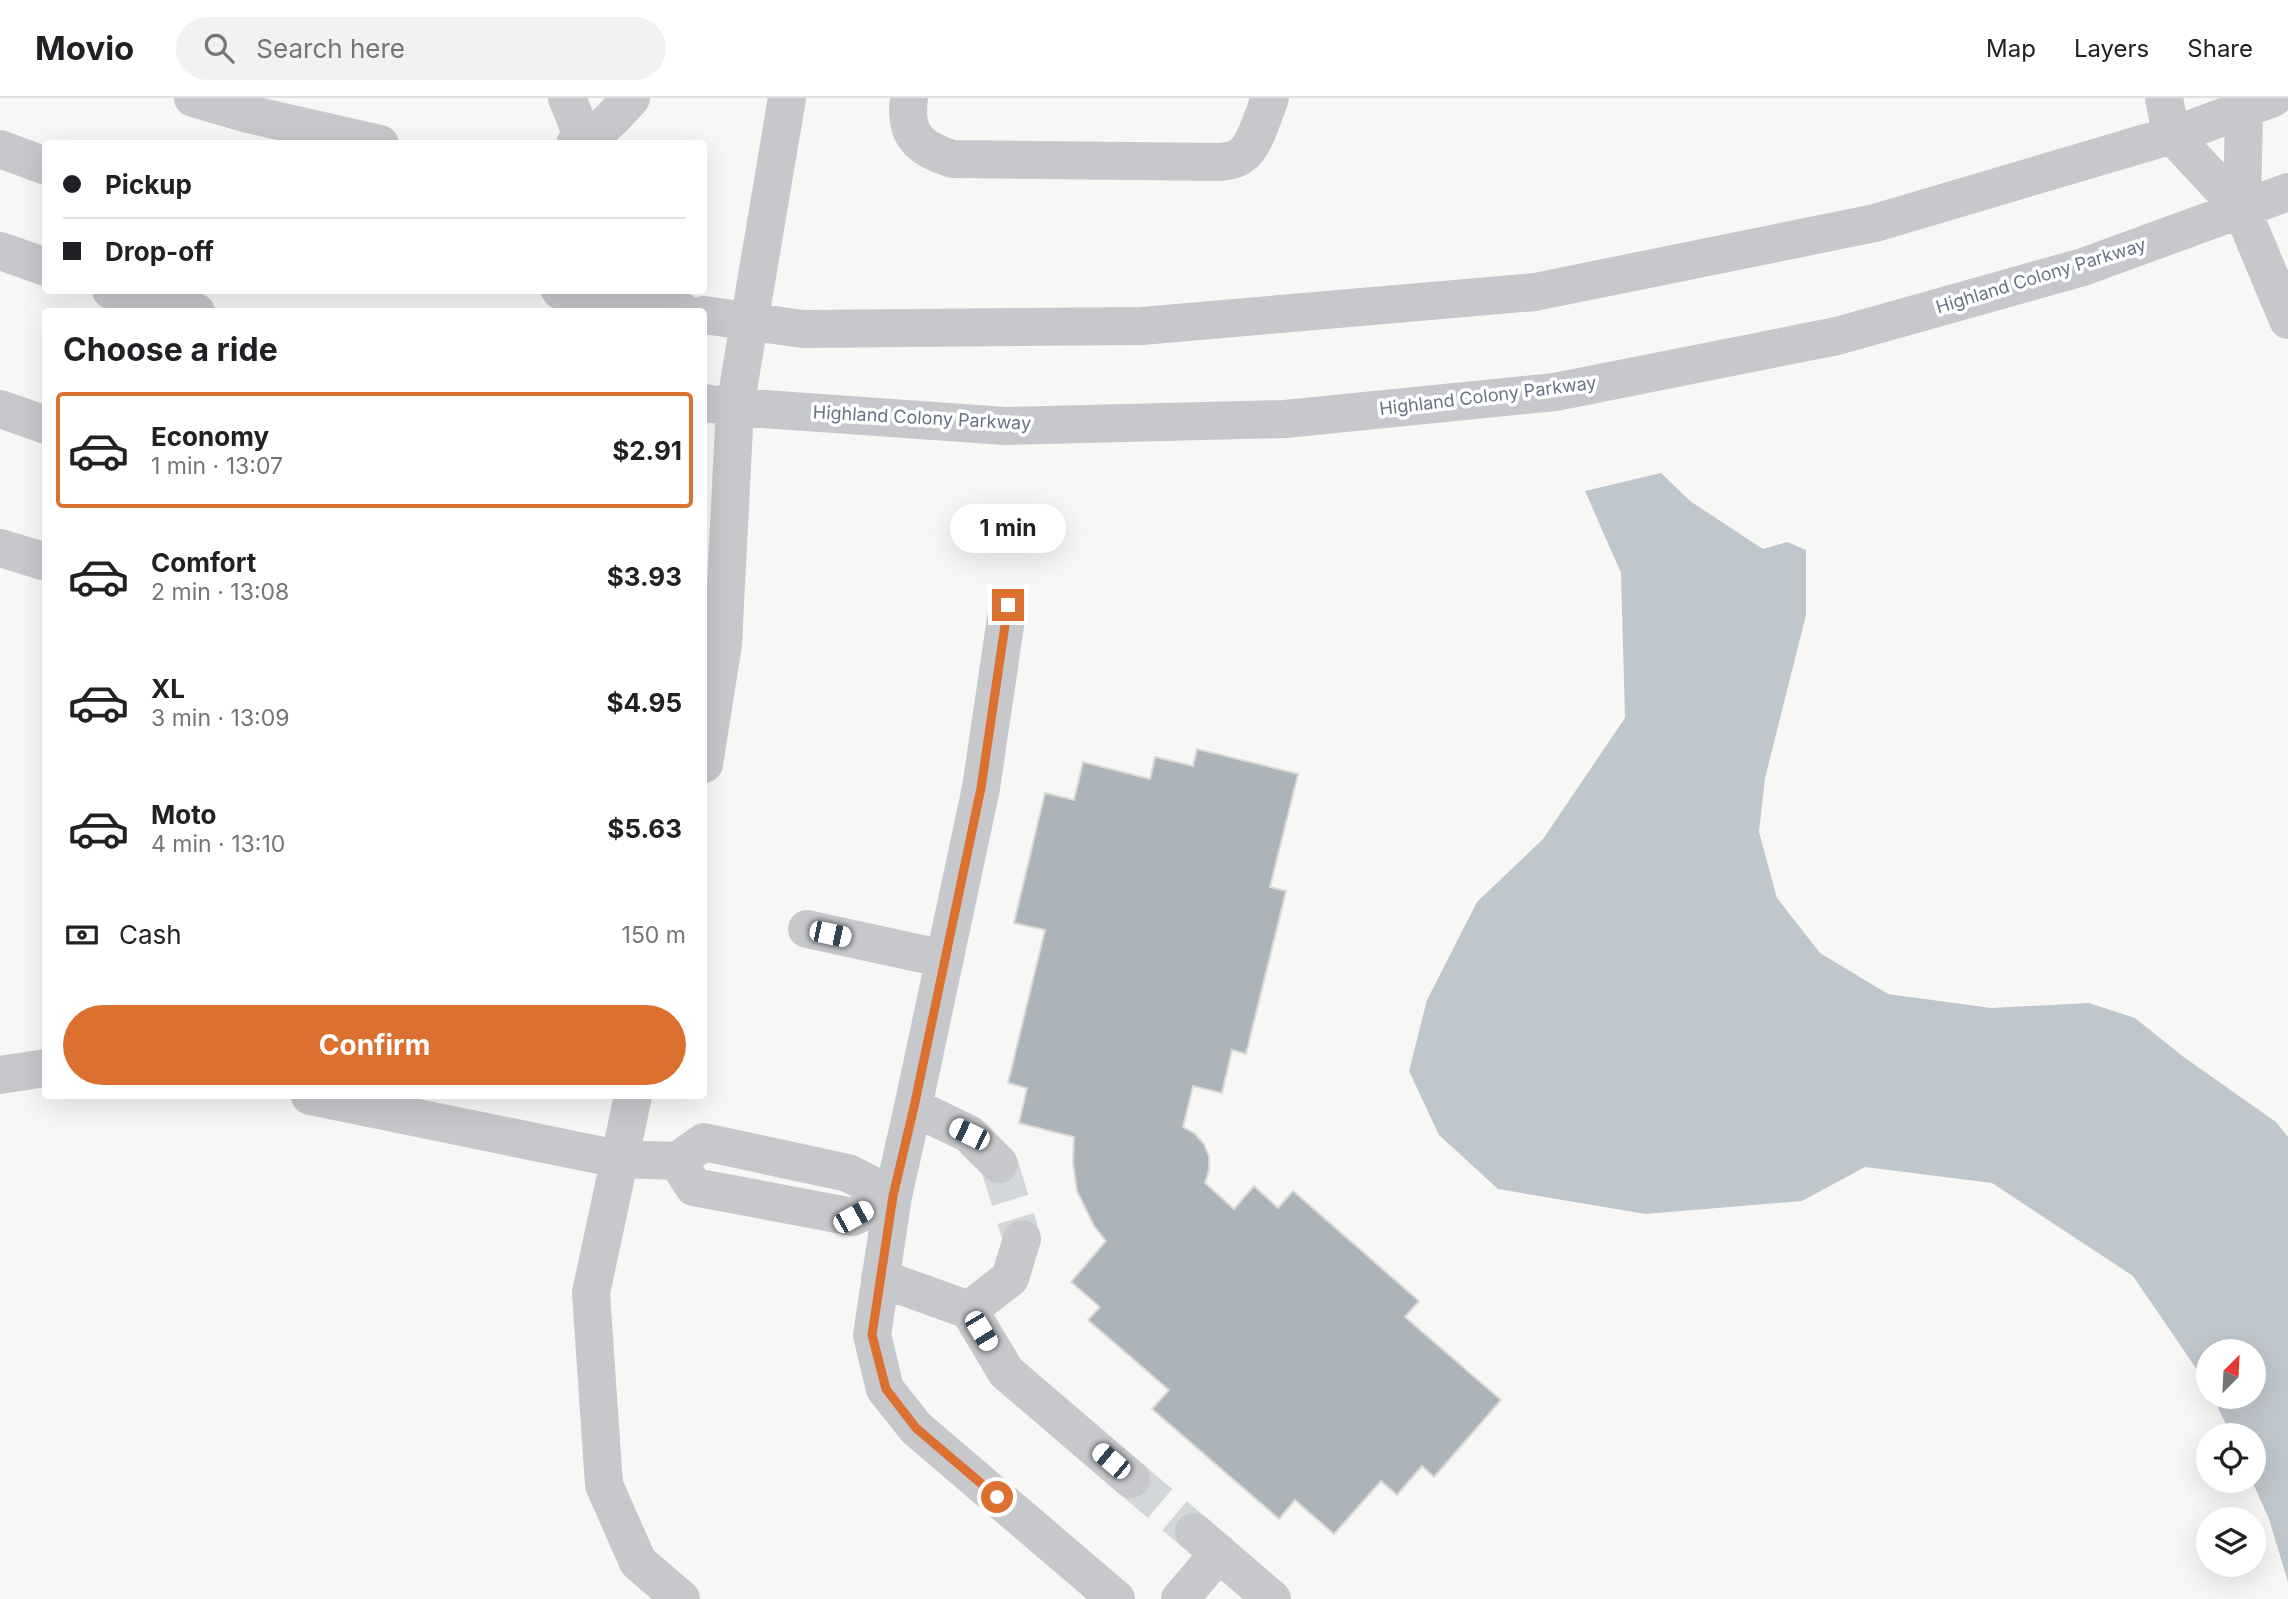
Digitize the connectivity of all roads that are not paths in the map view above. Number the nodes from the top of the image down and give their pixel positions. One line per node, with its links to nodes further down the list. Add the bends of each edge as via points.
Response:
1 (193, 98): 9 (street)
2 (567, 98): 10 (street)
3 (631, 98): 11 (street, via 612,120)
4 (788, 98): 24 (street)
5 (909, 98): 6 (street, via 909,128 919,143 934,154 953,159 1207,162 1244,155)
6 (1270, 98)
7 (2252, 102): 8 (street, via 2186,131); 15 (street)
8 (2168, 116): 15 (street); 24 (street, via 1875,223 1535,292 1142,326 803,329)
9 (362, 140)
10 (578, 140)
11 (582, 140)
12 (0, 149): 13 (street)
13 (42, 165)
14 (2288, 192): 15 (street, Highland Colony Parkway)
15 (2242, 211): 23 (street); 25 (street, Highland Colony Parkway, via 2083,267 1837,336 1555,392 1285,419 1005,426)
16 (0, 251): 17 (street)
17 (42, 266)
18 (126, 294): 20 (street)
19 (582, 294): 21 (street)
20 (181, 308)
21 (661, 308)
22 (707, 316): 24 (street)
23 (2288, 320)
24 (750, 323): 25 (street)
25 (719, 405): 31 (street)
26 (0, 409): 27 (street)
27 (42, 424)
28 (0, 548): 29 (street)
29 (42, 561)
30 (1008, 605): 34 (street, via 981,788)
31 (713, 643): 32 (street)
32 (707, 724)
33 (807, 929): 34 (street)
34 (945, 959): 39 (street)
35 (42, 1069): 36 (street)
36 (0, 1076)
37 (325, 1099): 40 (street)
38 (632, 1099): 40 (street)
39 (914, 1107): 41 (street, via 969,1134); 42 (street)
40 (618, 1159): 42 (street, via 677,1161 704,1142 848,1173); 48 (street, via 591,1293 604,1485 638,1562)
41 (999, 1164)
42 (893, 1196): 44 (street)
43 (1022, 1239): 45 (street, via 1010,1278)
44 (880, 1278): 45 (street); 47 (street, via 872,1335 886,1389 916,1428)
45 (969, 1310): 46 (street, via 1006,1371)
46 (1131, 1479)
47 (1099, 1594)
48 (681, 1599)
49 (1180, 1599): 50 (street, via 1206,1543)
50 (1272, 1599)

